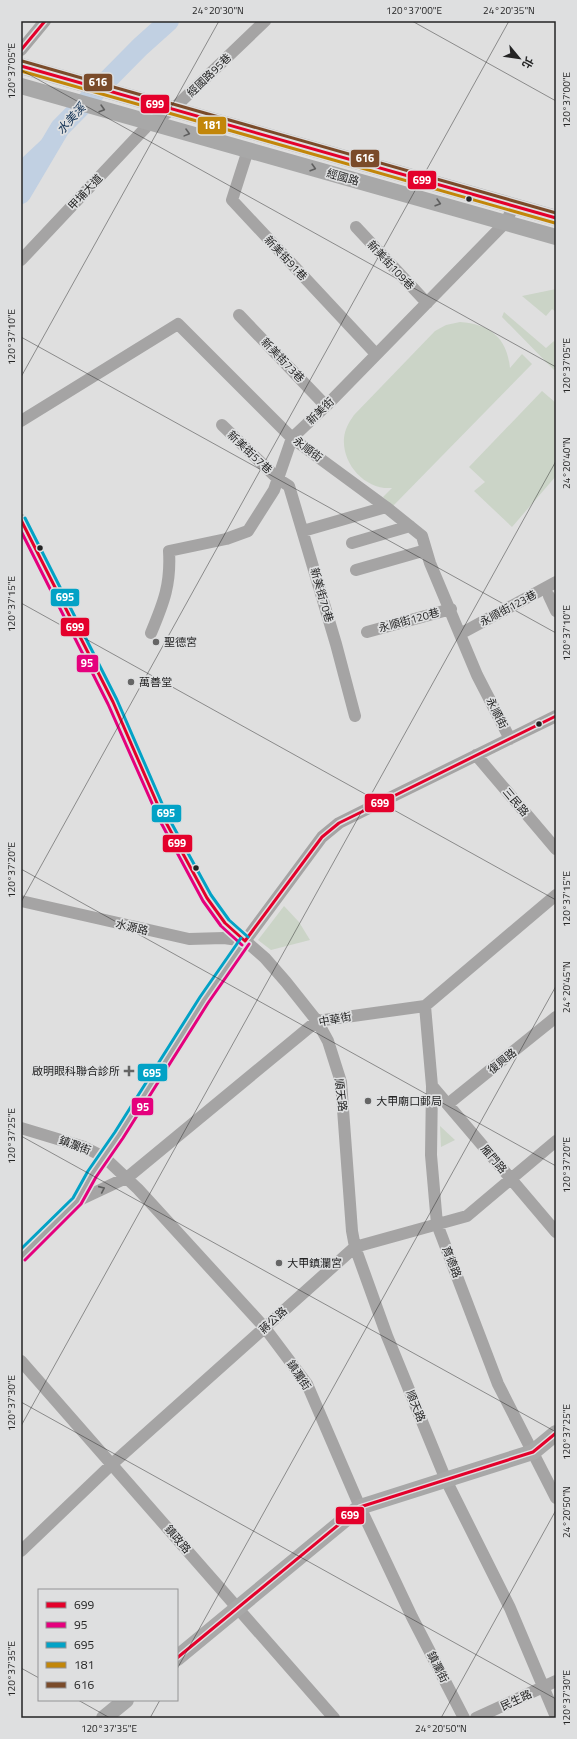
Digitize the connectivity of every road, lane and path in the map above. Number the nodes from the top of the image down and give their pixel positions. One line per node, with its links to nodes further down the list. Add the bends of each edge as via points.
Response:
1 (45, 21): 3 (street)
2 (265, 21): 6 (street, 經國路95巷)
3 (21, 50)
4 (21, 66): 6 (main road, 經國路)
5 (21, 86): 7 (main road, 經國路, one-way to 7)
6 (174, 109): 7 (street, 經國路95巷); 9 (main road, 經國路)
7 (150, 123): 8 (main road, 經國路, one-way to 8); 14 (street, 甲埔大道)
8 (248, 150): 11 (main road, 經國路, one-way to 11); 17 (street, 新美街91巷, via 232,200)
9 (514, 205): 10 (main road, 經國路); 11 (street, 新美街)
10 (556, 218)
11 (506, 222): 13 (main road, 經國路); 15 (street, 新美街)
12 (356, 227): 15 (street, 新美街109巷)
13 (556, 237)
14 (21, 260)
15 (427, 303): 17 (street, 新美街)
16 (239, 315): 18 (street, 新美街73巷)
17 (376, 354): 18 (street, 新美街)
18 (326, 406): 21 (street, 新美街)
19 (21, 421): 21 (street, 永順街, via 178,324)
20 (222, 425): 22 (street, 新美街57巷)
21 (292, 438): 22 (street, 新美街); 23 (street, 永順街)
22 (278, 479): 26 (street, 新美街70巷, via 289,486); 34 (street, 新美街, via 274,490 248,531 226,539 169,551 169,583 162,608)
23 (386, 507): 25 (street, 永順街); 26 (street)
24 (21, 520): 44 (street, 順天路, via 112,702 167,824 207,898 225,923)
25 (410, 526): 27 (street); 28 (street, 永順街, via 422,536)
26 (303, 531): 37 (street, 新美街70巷)
27 (352, 543)
28 (426, 550): 29 (street); 32 (street, 永順街)
29 (356, 570)
30 (556, 582): 36 (street, 永順街123巷)
31 (549, 596): 33 (street)
32 (451, 609): 35 (street, 永順街120巷); 36 (street, 永順街)
33 (556, 611)
34 (151, 632)
35 (367, 632)
36 (460, 634): 39 (street, 永順街, via 477,675)
37 (355, 716)
38 (556, 716): 39 (street)
39 (510, 739): 40 (street)
40 (476, 754): 41 (street, 三民路); 44 (street, via 339,823 322,836)
41 (556, 849)
42 (556, 895): 45 (street)
43 (21, 901): 44 (street, 水源路, via 189,939)
44 (245, 940): 47 (street, 順天路, via 269,963); 52 (street)
45 (425, 1006): 47 (street, 中華街); 48 (street, 育德路)
46 (556, 1017): 49 (street, 復興路)
47 (318, 1020): 53 (street, 中華街); 58 (street, 順天路, via 328,1041 341,1082)
48 (432, 1086): 49 (street, 雁門路); 56 (street, 育德路, via 431,1156)
49 (448, 1104): 54 (street, 雁門路)
50 (21, 1128): 52 (street, 鎮瀾街, via 84,1147)
51 (556, 1141): 54 (street, 蔣公路)
52 (104, 1157): 53 (street, 鎮瀾街); 55 (street)
53 (128, 1177): 55 (street, 中華街, one-way to 53); 60 (street, 鎮瀾街)
54 (511, 1179): 56 (street, 蔣公路, via 467,1216); 57 (street, 雁門路)
55 (76, 1201): 59 (street)
56 (437, 1224): 58 (street, 蔣公路); 63 (street, 育德路, via 498,1384)
57 (556, 1232)
58 (355, 1247): 60 (street, 蔣公路); 65 (street, 順天路)
59 (21, 1256)
60 (265, 1328): 64 (street, 蔣公路); 67 (street, 鎮瀾街, via 307,1384)
61 (21, 1361): 64 (street, 鎮政路)
62 (556, 1433): 63 (main road)
63 (533, 1452): 65 (main road); 66 (street, 育德路)
64 (112, 1464): 68 (street, 蔣公路); 69 (street, 鎮政路)
65 (446, 1480): 67 (main road); 72 (street, 順天路, via 510,1608)
66 (556, 1498)
67 (360, 1507): 69 (main road); 76 (street, 鎮瀾街)
68 (21, 1551)
69 (238, 1608): 70 (main road); 75 (street, 鎮政路)
70 (178, 1657)
71 (556, 1681): 72 (street, 民生路)
72 (543, 1687): 77 (street, 民生路); 78 (street, 順天路)
73 (125, 1701): 74 (main road)
74 (104, 1718)
75 (334, 1718)
76 (464, 1718)
77 (476, 1718)
78 (556, 1718)

